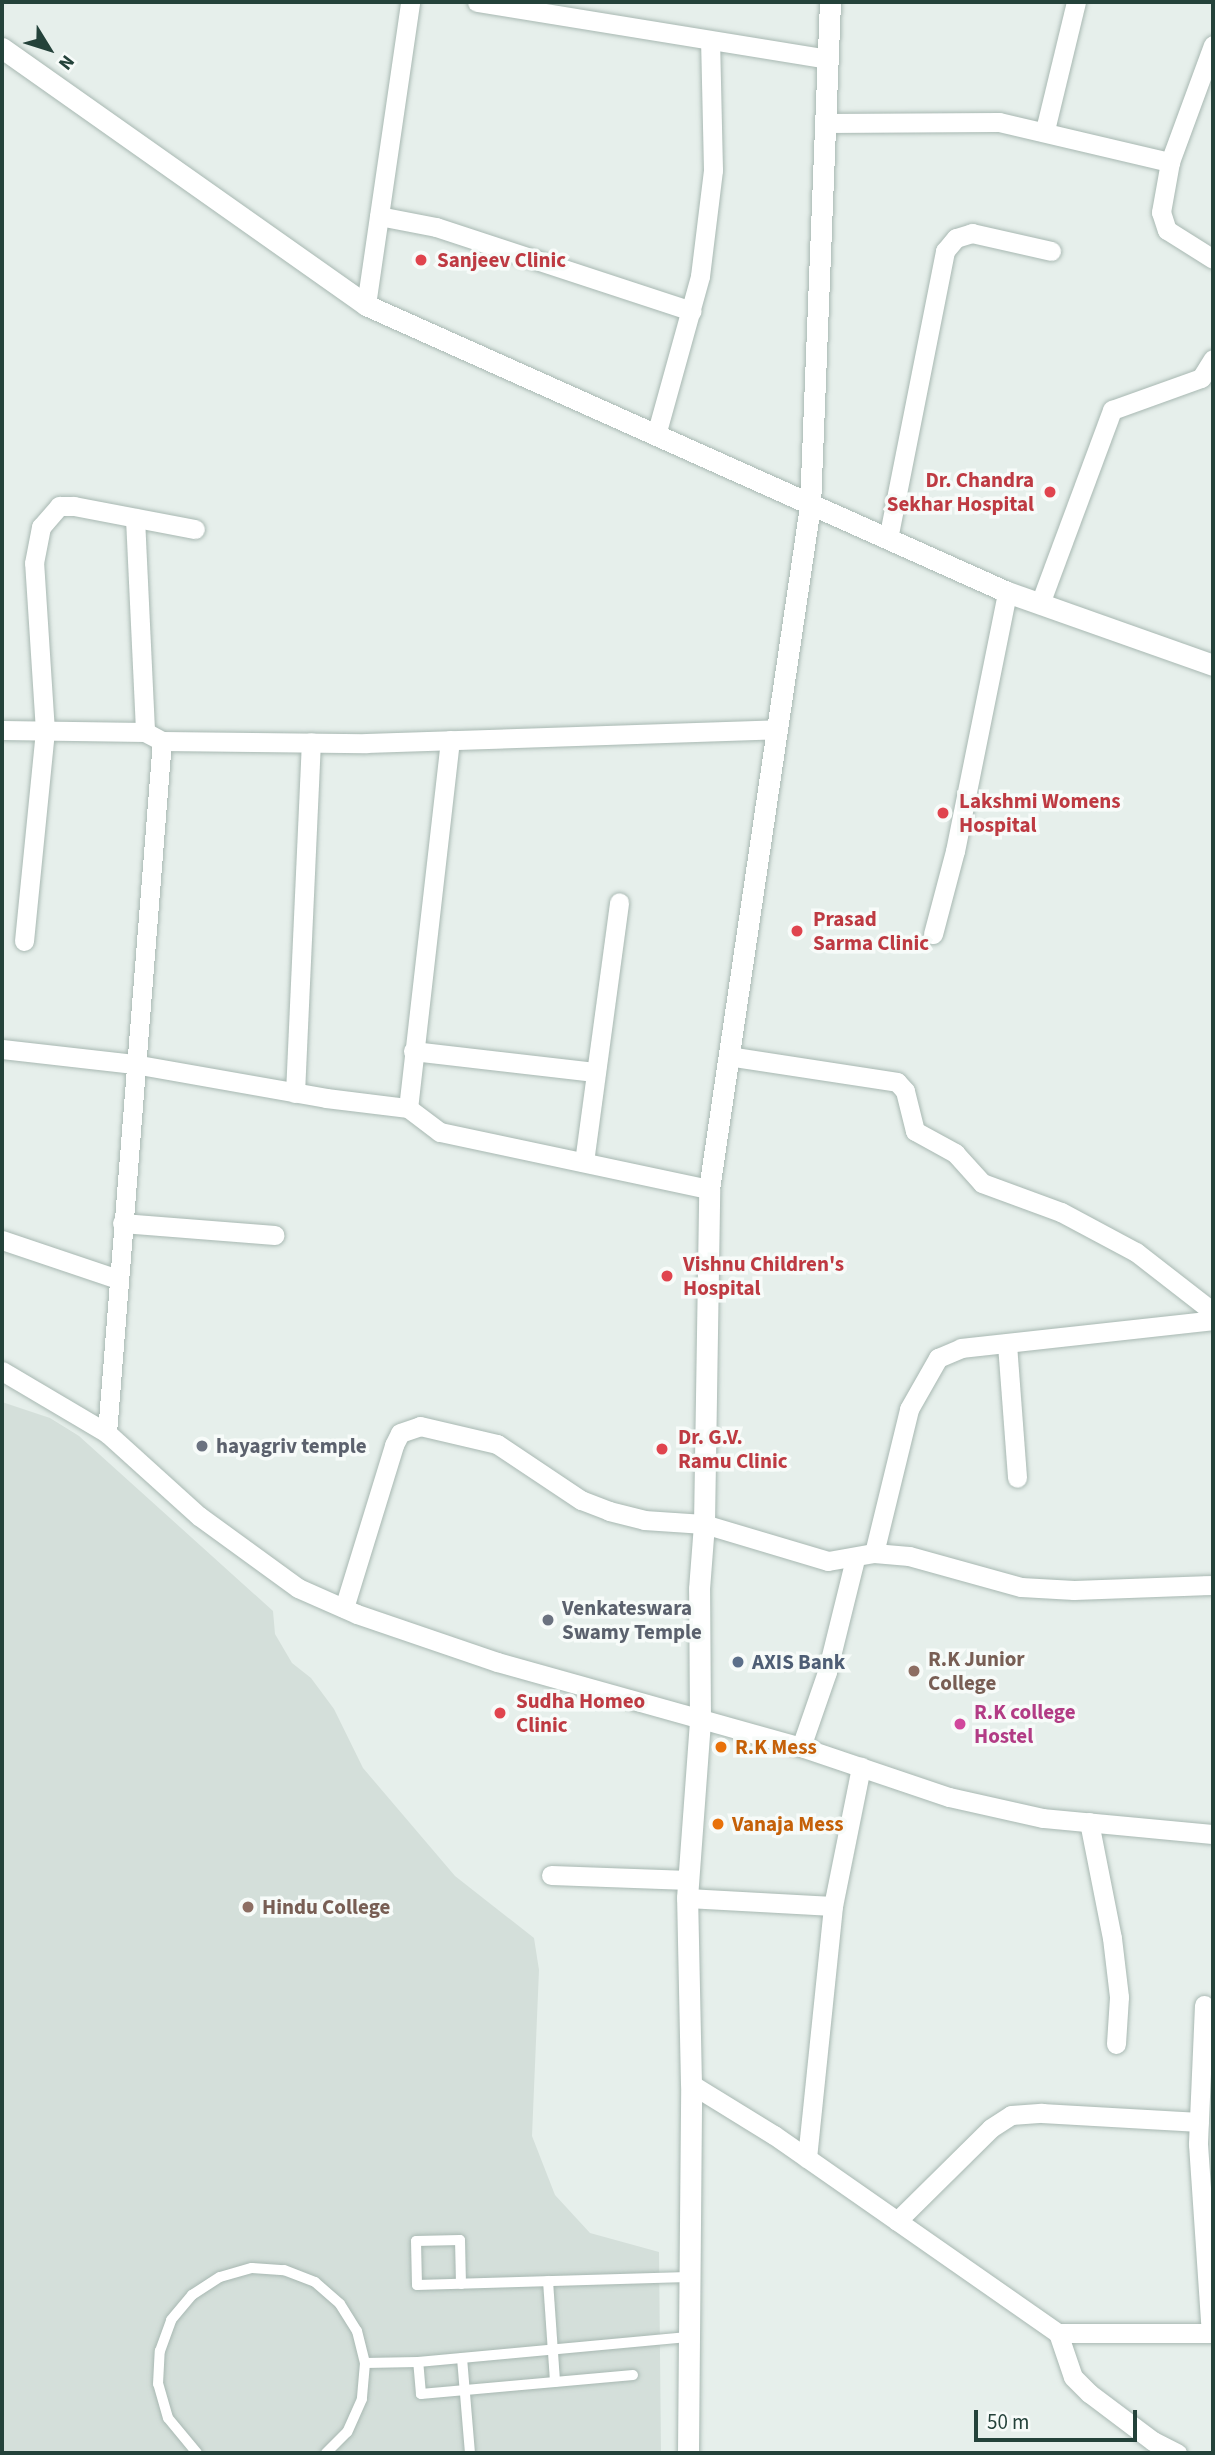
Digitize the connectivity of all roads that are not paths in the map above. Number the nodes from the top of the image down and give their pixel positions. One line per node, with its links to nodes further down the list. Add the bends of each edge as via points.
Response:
1 (410, 2): 12 (street)
2 (477, 2): 5 (street)
3 (830, 2): 8 (street)
4 (1076, 2): 10 (street)
5 (710, 41): 8 (street); 16 (street, via 713,170)
6 (1213, 45): 11 (street)
7 (2, 48): 15 (street)
8 (827, 59): 9 (street)
9 (827, 123): 10 (street, via 999,122); 19 (street)
10 (1045, 130): 11 (street)
11 (1170, 162): 14 (street, via 1161,212 1167,230)
12 (379, 216): 15 (street); 16 (street, via 436,227)
13 (1051, 251): 22 (street, via 972,233 956,238 946,251)
14 (1213, 259)
15 (366, 305): 18 (street)
16 (692, 311): 18 (street)
17 (1213, 359): 24 (street, via 1201,378 1112,410)
18 (656, 435): 19 (street)
19 (810, 506): 22 (street); 26 (street)
20 (135, 518): 21 (street); 28 (street, via 59,506 41,527 34,563); 29 (street)
21 (195, 529)
22 (888, 539): 23 (street)
23 (1007, 592): 24 (street); 33 (street, via 955,851)
24 (1041, 601): 25 (street)
25 (1213, 664)
26 (778, 729): 30 (street); 37 (street)
27 (2, 730): 28 (street)
28 (45, 731): 29 (street); 34 (street)
29 (154, 736): 31 (street); 38 (street)
30 (450, 740): 31 (street); 36 (street)
31 (311, 742): 40 (street)
32 (620, 902): 39 (street)
33 (933, 934)
34 (24, 941)
35 (2, 1049): 38 (street)
36 (413, 1051): 39 (street); 41 (street)
37 (728, 1056): 43 (street); 48 (street, via 897,1082 905,1091 915,1131 955,1153 982,1183 1061,1212 1136,1252)
38 (134, 1064): 40 (street); 44 (street)
39 (595, 1072): 42 (street)
40 (295, 1093): 41 (street)
41 (408, 1108): 42 (street, via 440,1132)
42 (584, 1162): 43 (street)
43 (709, 1189): 54 (street)
44 (122, 1223): 45 (street); 47 (street)
45 (275, 1236)
46 (2, 1240): 47 (street)
47 (118, 1279): 52 (street)
48 (1213, 1312)
49 (1213, 1320): 50 (street)
50 (1007, 1343): 53 (street); 55 (street, via 961,1348 938,1358 923,1378 909,1409)
51 (2, 1371): 52 (street)
52 (107, 1433): 58 (street, via 199,1516 254,1557 298,1588)
53 (1017, 1478)
54 (704, 1524): 56 (street, via 828,1561); 58 (street, via 644,1520 609,1511 581,1500 497,1444 409,1427 394,1445); 59 (street, via 699,1589)
55 (874, 1553): 56 (street); 57 (street, via 909,1556 1021,1587 1074,1590)
56 (855, 1559): 60 (street, via 827,1672)
57 (1213, 1585)
58 (344, 1608): 59 (street, via 497,1662)
59 (700, 1720): 60 (street); 65 (street)
60 (801, 1747): 61 (street)
61 (861, 1767): 62 (street, via 949,1797 1043,1818); 66 (street)
62 (1089, 1822): 63 (street); 68 (street, via 1112,1938 1119,1997)
63 (1213, 1834)
64 (551, 1875): 65 (street)
65 (688, 1889): 66 (street); 69 (street)
66 (833, 1906): 71 (street)
67 (1204, 2005): 70 (street)
68 (1116, 2044)
69 (691, 2084): 71 (street); 73 (street)
70 (1199, 2122): 72 (street, via 1012,2115 991,2128); 77 (street)
71 (807, 2158): 72 (street)
72 (897, 2221): 76 (street)
73 (688, 2277): 74 (lane); 78 (street)
74 (548, 2281): 75 (lane); 79 (lane)
75 (461, 2284): 75 (lane, via 417,2285 416,2241 460,2240)
76 (1058, 2333): 77 (street); 90 (street, via 1073,2377 1153,2441)
77 (1212, 2333)
78 (688, 2337): 79 (lane); 89 (street)
79 (553, 2350): 80 (lane); 84 (lane)
80 (462, 2358): 81 (lane); 85 (lane)
81 (418, 2362): 82 (lane); 85 (lane, via 421,2394)
82 (365, 2363): 86 (lane, via 357,2331 346,2313 315,2282 252,2268 220,2277 192,2295 171,2320 160,2351 158,2384 168,2418); 87 (lane, via 362,2399 347,2431)
83 (632, 2375): 84 (lane)
84 (555, 2382): 85 (lane)
85 (464, 2390): 88 (lane)
86 (197, 2453)
87 (326, 2453)
88 (470, 2453)
89 (688, 2453)
90 (1177, 2453)

